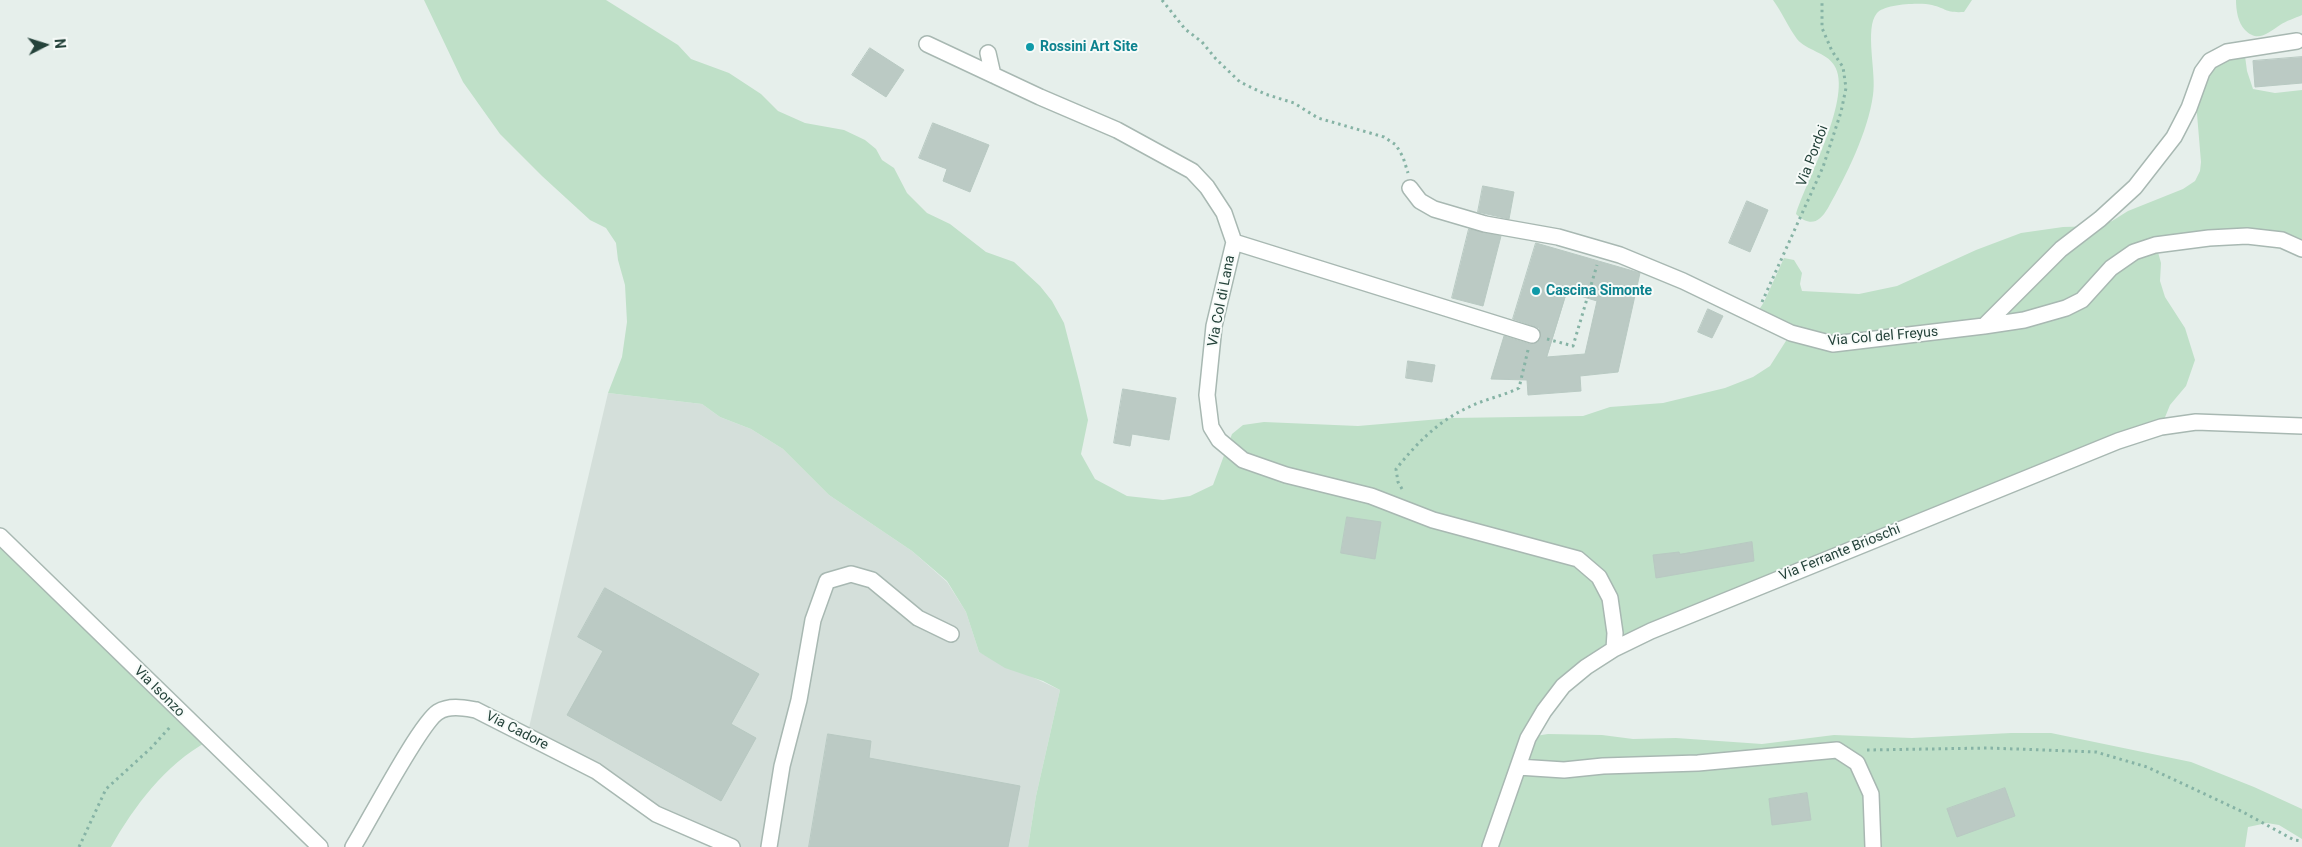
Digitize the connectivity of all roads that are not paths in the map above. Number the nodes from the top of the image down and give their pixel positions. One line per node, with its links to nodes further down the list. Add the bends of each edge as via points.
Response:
1 (2297, 40): 8 (street, via 2227,52 2210,61 2202,72 2174,137 2135,187 2061,249)
2 (927, 44): 4 (street, Via Col di Lana)
3 (988, 53): 4 (street)
4 (994, 75): 6 (street, Via Col di Lana, via 1118,130 1192,171 1224,213)
5 (1410, 188): 8 (street, Via Col del Freyus, via 1434,209 1601,250 1816,341 1833,344)
6 (1234, 242): 9 (street); 13 (street, Via Col di Lana, via 1214,326 1208,395 1211,427 1219,440 1243,460 1286,475 1371,496 1433,520 1578,559 1599,577 1610,598)
7 (2302, 249): 8 (street, Via Col del Freyus, via 2282,240 2247,236 2156,245 2134,252 2111,268 2082,300 2066,308 2024,320)
8 (1984, 326)
9 (1532, 335)
10 (2302, 426): 13 (street, Via Ferrante Brioschi, via 2196,422 2161,427 1990,492 1717,603)
11 (0, 536): 15 (street, Via Isonzo)
12 (951, 634): 18 (street, via 918,618 872,580 851,574 827,581 813,620 799,700 782,766)
13 (1614, 649): 14 (street, Via Ferrante Brioschi, via 1563,686 1528,738)
14 (1518, 767): 19 (street, Via Ferrante Brioschi); 20 (street, via 1564,770 1698,763 1836,750 1857,763 1871,794)
15 (320, 847)
16 (353, 847): 17 (street, Via Cadore, via 417,738 438,712 457,707 476,710 596,771 656,814)
17 (732, 847)
18 (769, 847)
19 (1490, 847)
20 (1873, 847)

